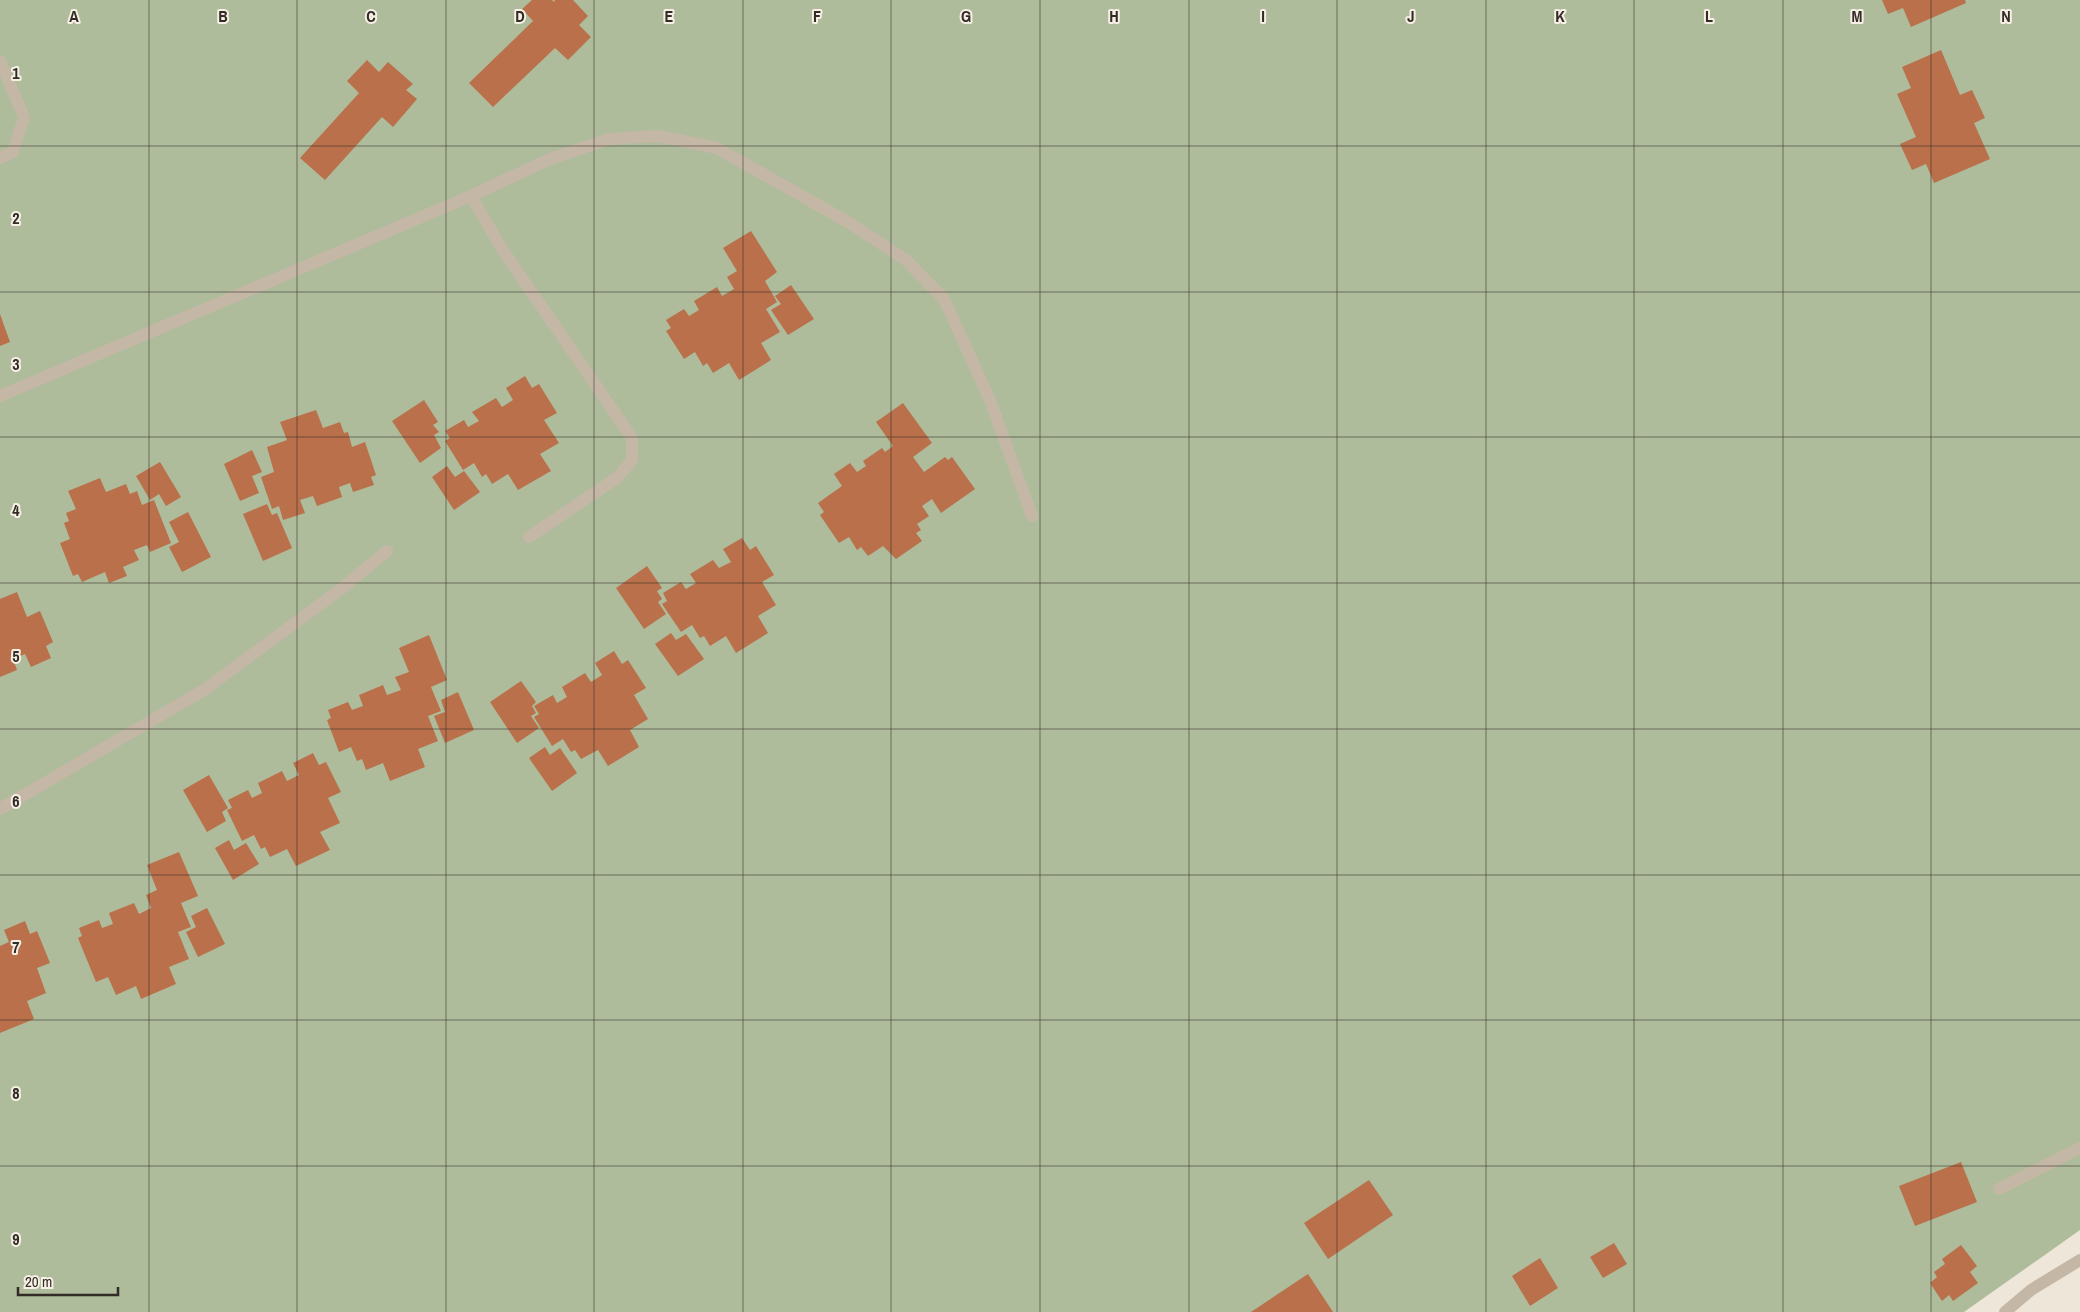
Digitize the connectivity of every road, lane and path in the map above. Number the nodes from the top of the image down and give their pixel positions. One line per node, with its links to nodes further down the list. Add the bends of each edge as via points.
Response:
1 (0, 61): 2 (street, via 24,117 14,152)
2 (0, 158)
3 (471, 196): 4 (street); 5 (street, via 550,159 609,139 658,136 717,148 840,217 906,260 944,299 990,400); 6 (street, via 502,248 632,438 632,460 618,477)
4 (0, 396)
5 (1032, 516)
6 (529, 537)
7 (387, 551): 8 (street, via 204,690)
8 (0, 809)
9 (2080, 1148): 10 (street)
10 (1999, 1189)
11 (2080, 1260): 12 (street, via 2031,1290)
12 (2004, 1312)

